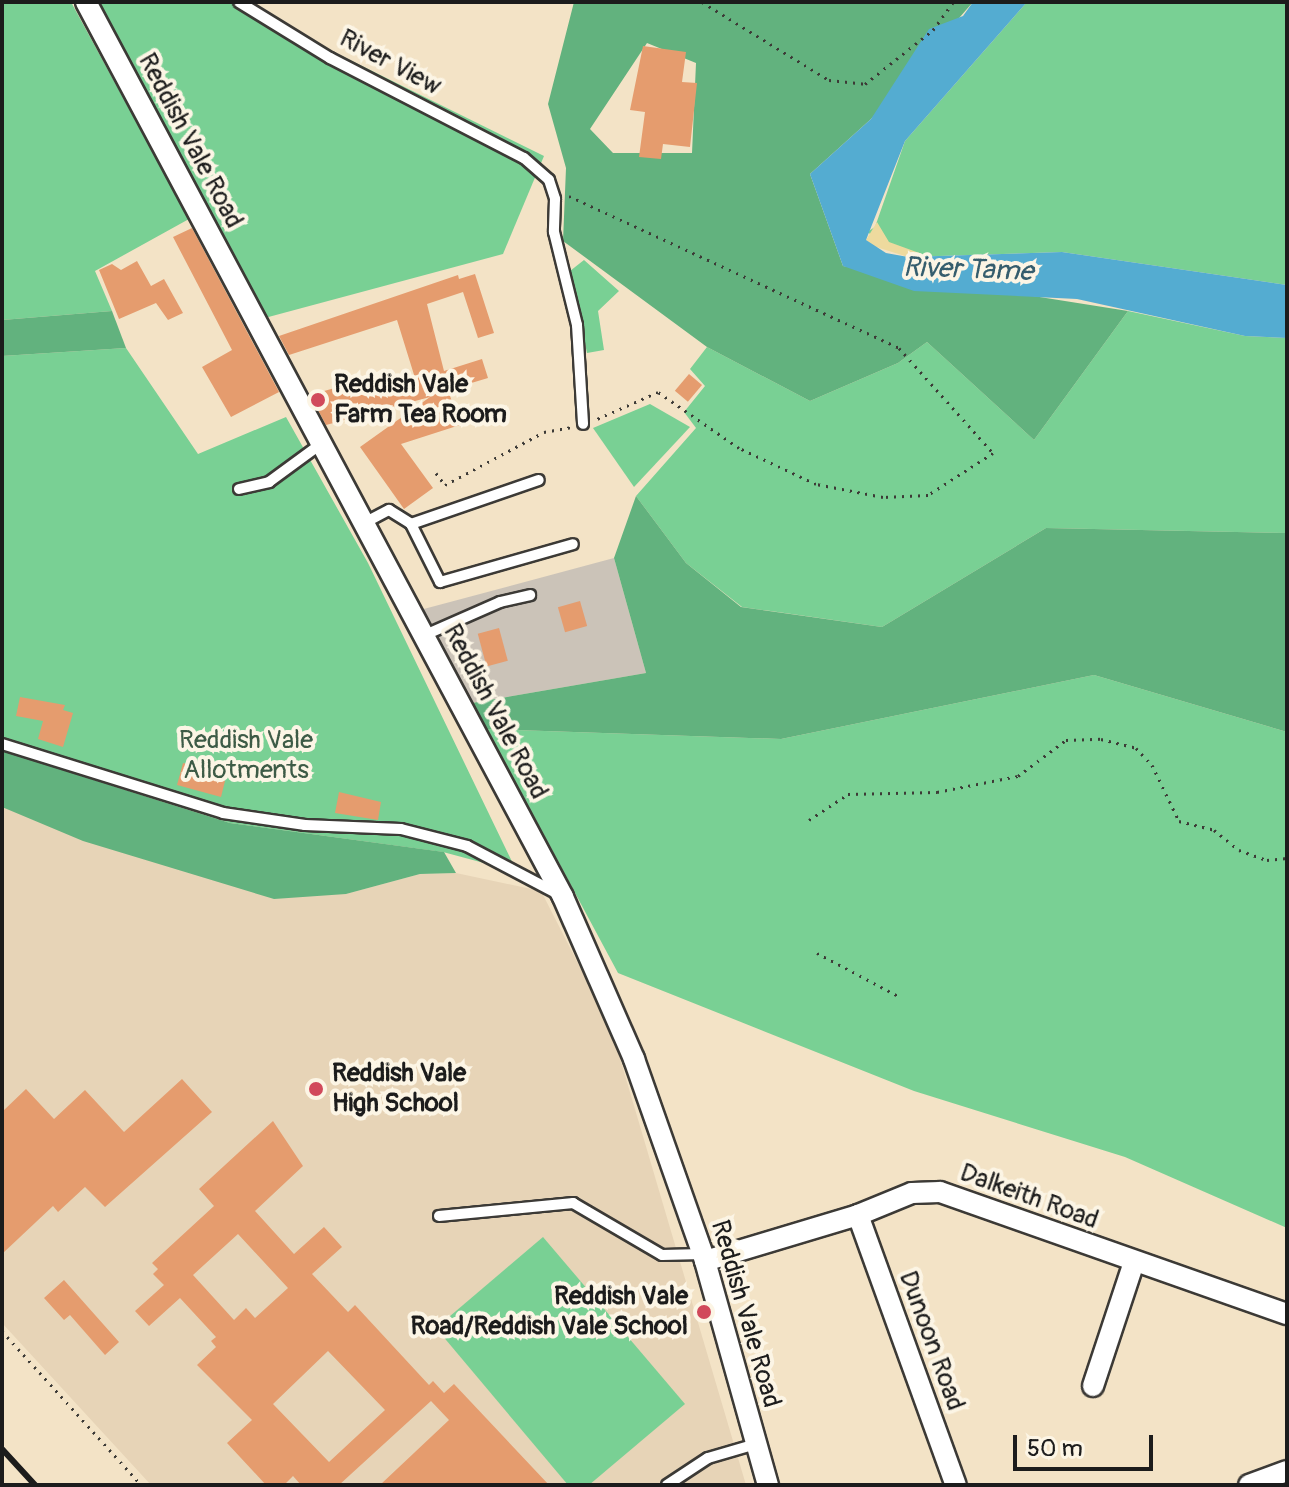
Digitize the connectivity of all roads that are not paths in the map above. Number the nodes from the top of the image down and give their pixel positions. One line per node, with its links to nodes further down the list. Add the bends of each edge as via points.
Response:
1 (86, 2): 4 (street, Reddish Vale Road)
2 (239, 2): 3 (lane, River View, via 330,58 524,158 554,189 554,232 577,325)
3 (583, 424)
4 (322, 443): 6 (lane, via 292,459 269,482); 7 (street, Reddish Vale Road)
5 (539, 480): 8 (lane)
6 (239, 489)
7 (366, 522): 8 (lane, via 389,510); 11 (street, Reddish Vale Road)
8 (411, 524): 9 (lane, via 440,582)
9 (573, 544)
10 (530, 595): 11 (lane, via 500,602)
11 (425, 635): 13 (street, Reddish Vale Road)
12 (2, 744): 13 (lane, via 223,813 305,825 401,829 467,846)
13 (563, 897): 16 (street, Reddish Vale Road, via 634,1059)
14 (858, 1215): 16 (street, Dalkeith Road); 17 (street, Dalkeith Road, via 912,1193 940,1192); 24 (street, Dunoon Road)
15 (439, 1216): 16 (lane, via 573,1203 662,1255)
16 (704, 1257): 20 (street, Reddish Vale Road)
17 (1134, 1262): 18 (street, Dalkeith Road); 19 (street)
18 (1287, 1314)
19 (1093, 1386)
20 (756, 1444): 22 (lane, via 708,1458); 23 (street, Reddish Vale Road)
21 (1287, 1471): 25 (street)
22 (667, 1485)
23 (768, 1485)
24 (956, 1485)
25 (1249, 1485)

